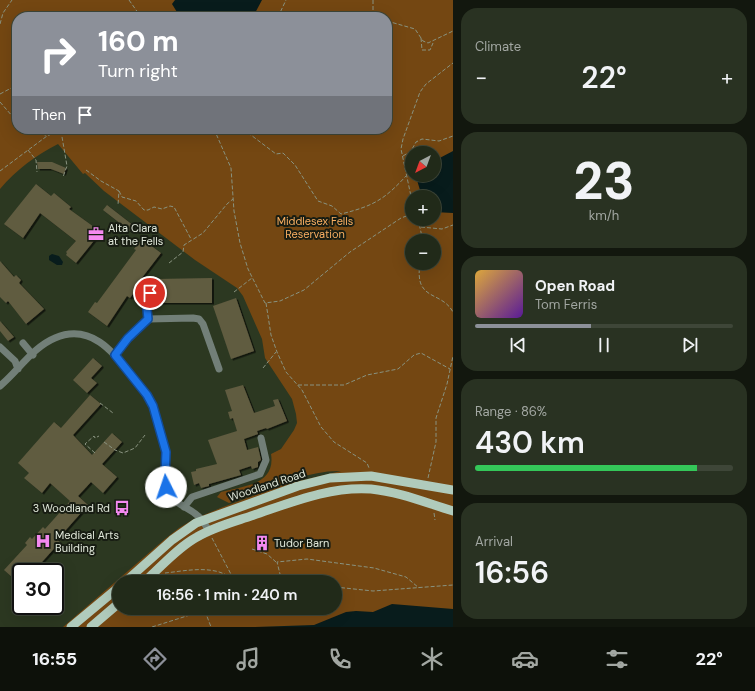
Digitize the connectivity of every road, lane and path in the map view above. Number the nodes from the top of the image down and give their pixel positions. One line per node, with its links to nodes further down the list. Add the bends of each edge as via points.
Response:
1 (12, 0): 9 (path, via 3,13)
2 (129, 0): 5 (path)
3 (286, 0): 6 (path)
4 (373, 0): 7 (path)
5 (138, 12)
6 (280, 12)
7 (373, 12)
8 (392, 23): 11 (path, via 415,29)
9 (0, 24)
10 (453, 31): 12 (path)
11 (421, 37): 12 (path, via 426,42); 12 (path, via 421,48 424,51 431,48)
12 (433, 42)
13 (453, 63): 26 (path, via 426,84 420,92 403,139)
14 (12, 88): 15 (path)
15 (0, 94)
16 (0, 102): 17 (path)
17 (12, 116)
18 (44, 134): 23 (path)
19 (51, 134): 23 (path)
20 (61, 134): 31 (path, via 67,166)
21 (216, 134): 34 (path, via 231,168)
22 (250, 134): 32 (path, via 276,154 283,154 295,165 318,202 332,206 341,214 364,208 389,194)
23 (47, 136): 25 (path)
24 (453, 136): 26 (path, via 439,141 416,142 411,151)
25 (28, 150): 29 (path); 30 (path, via 36,160)
26 (403, 157): 28 (path)
27 (86, 170): 33 (path)
28 (405, 170)
29 (0, 171)
30 (37, 172)
31 (63, 177)
32 (405, 177)
33 (119, 191): 35 (path); 40 (path, via 122,197 136,201 144,210 174,207)
34 (234, 199): 40 (path, via 203,233); 43 (path, via 240,243)
35 (118, 205)
36 (405, 217): 46 (path, via 350,252 304,290 280,301)
37 (453, 225): 38 (path, via 442,229)
38 (421, 227): 39 (path)
39 (422, 234)
40 (191, 239): 41 (path, via 184,245 183,252)
41 (169, 263)
42 (419, 270): 47 (path, via 422,286)
43 (252, 278): 45 (path); 46 (path)
44 (155, 291): 48 (street, via 150,293 146,300)
45 (234, 292)
46 (265, 303): 51 (path)
47 (453, 312)
48 (148, 319): 53 (street); 57 (street, via 199,319 208,334)
49 (23, 343): 52 (street)
50 (0, 347): 56 (street, via 15,361)
51 (277, 352): 55 (path); 59 (path, via 286,372)
52 (33, 355): 53 (street, via 53,339 67,334 79,334 105,344); 56 (street)
53 (115, 355): 73 (street, via 153,406 166,452 166,487 174,500)
54 (453, 356): 58 (path)
55 (263, 368)
56 (18, 369): 60 (street)
57 (219, 369)
58 (450, 369): 59 (path, via 421,353 414,355 398,369 367,375 344,385); 69 (path, via 436,418 434,460)
59 (297, 385): 68 (path, via 321,427 334,442 367,463)
60 (0, 386)
61 (100, 403): 62 (path)
62 (113, 413)
63 (145, 435): 66 (path, via 134,448 122,453)
64 (99, 436): 67 (path, via 94,436 84,444)
65 (261, 438): 73 (street, via 266,460 260,474 192,497)
66 (104, 442)
67 (94, 453)
68 (371, 472)
69 (426, 485): 70 (main road, Woodland Road); 75 (main road, Woodland Road, via 371,476 330,478 268,495)
70 (438, 487): 71 (main road, Woodland Road); 72 (main road)
71 (453, 490)
72 (433, 504): 74 (main road); 76 (main road, via 382,490 337,490 313,495)
73 (184, 507): 75 (street)
74 (453, 511)
75 (202, 520): 76 (street); 80 (main road, Woodland Road, via 172,540)
76 (209, 531): 79 (main road, via 182,547); 82 (path)
77 (252, 549): 78 (path, via 267,554)
78 (277, 562): 83 (path); 86 (path, via 307,560 368,567 406,577)
79 (153, 574): 81 (path, via 201,570)
80 (133, 575)
81 (223, 575)
82 (231, 575)
83 (280, 575)
84 (453, 585): 86 (path)
85 (342, 588): 86 (path, via 373,591)
86 (419, 588)
87 (112, 593): 91 (main road)
88 (112, 609): 92 (main road)
89 (192, 615): 93 (path)
90 (206, 615): 94 (path)
91 (72, 627)
92 (90, 627)
93 (152, 627)
94 (211, 627)

